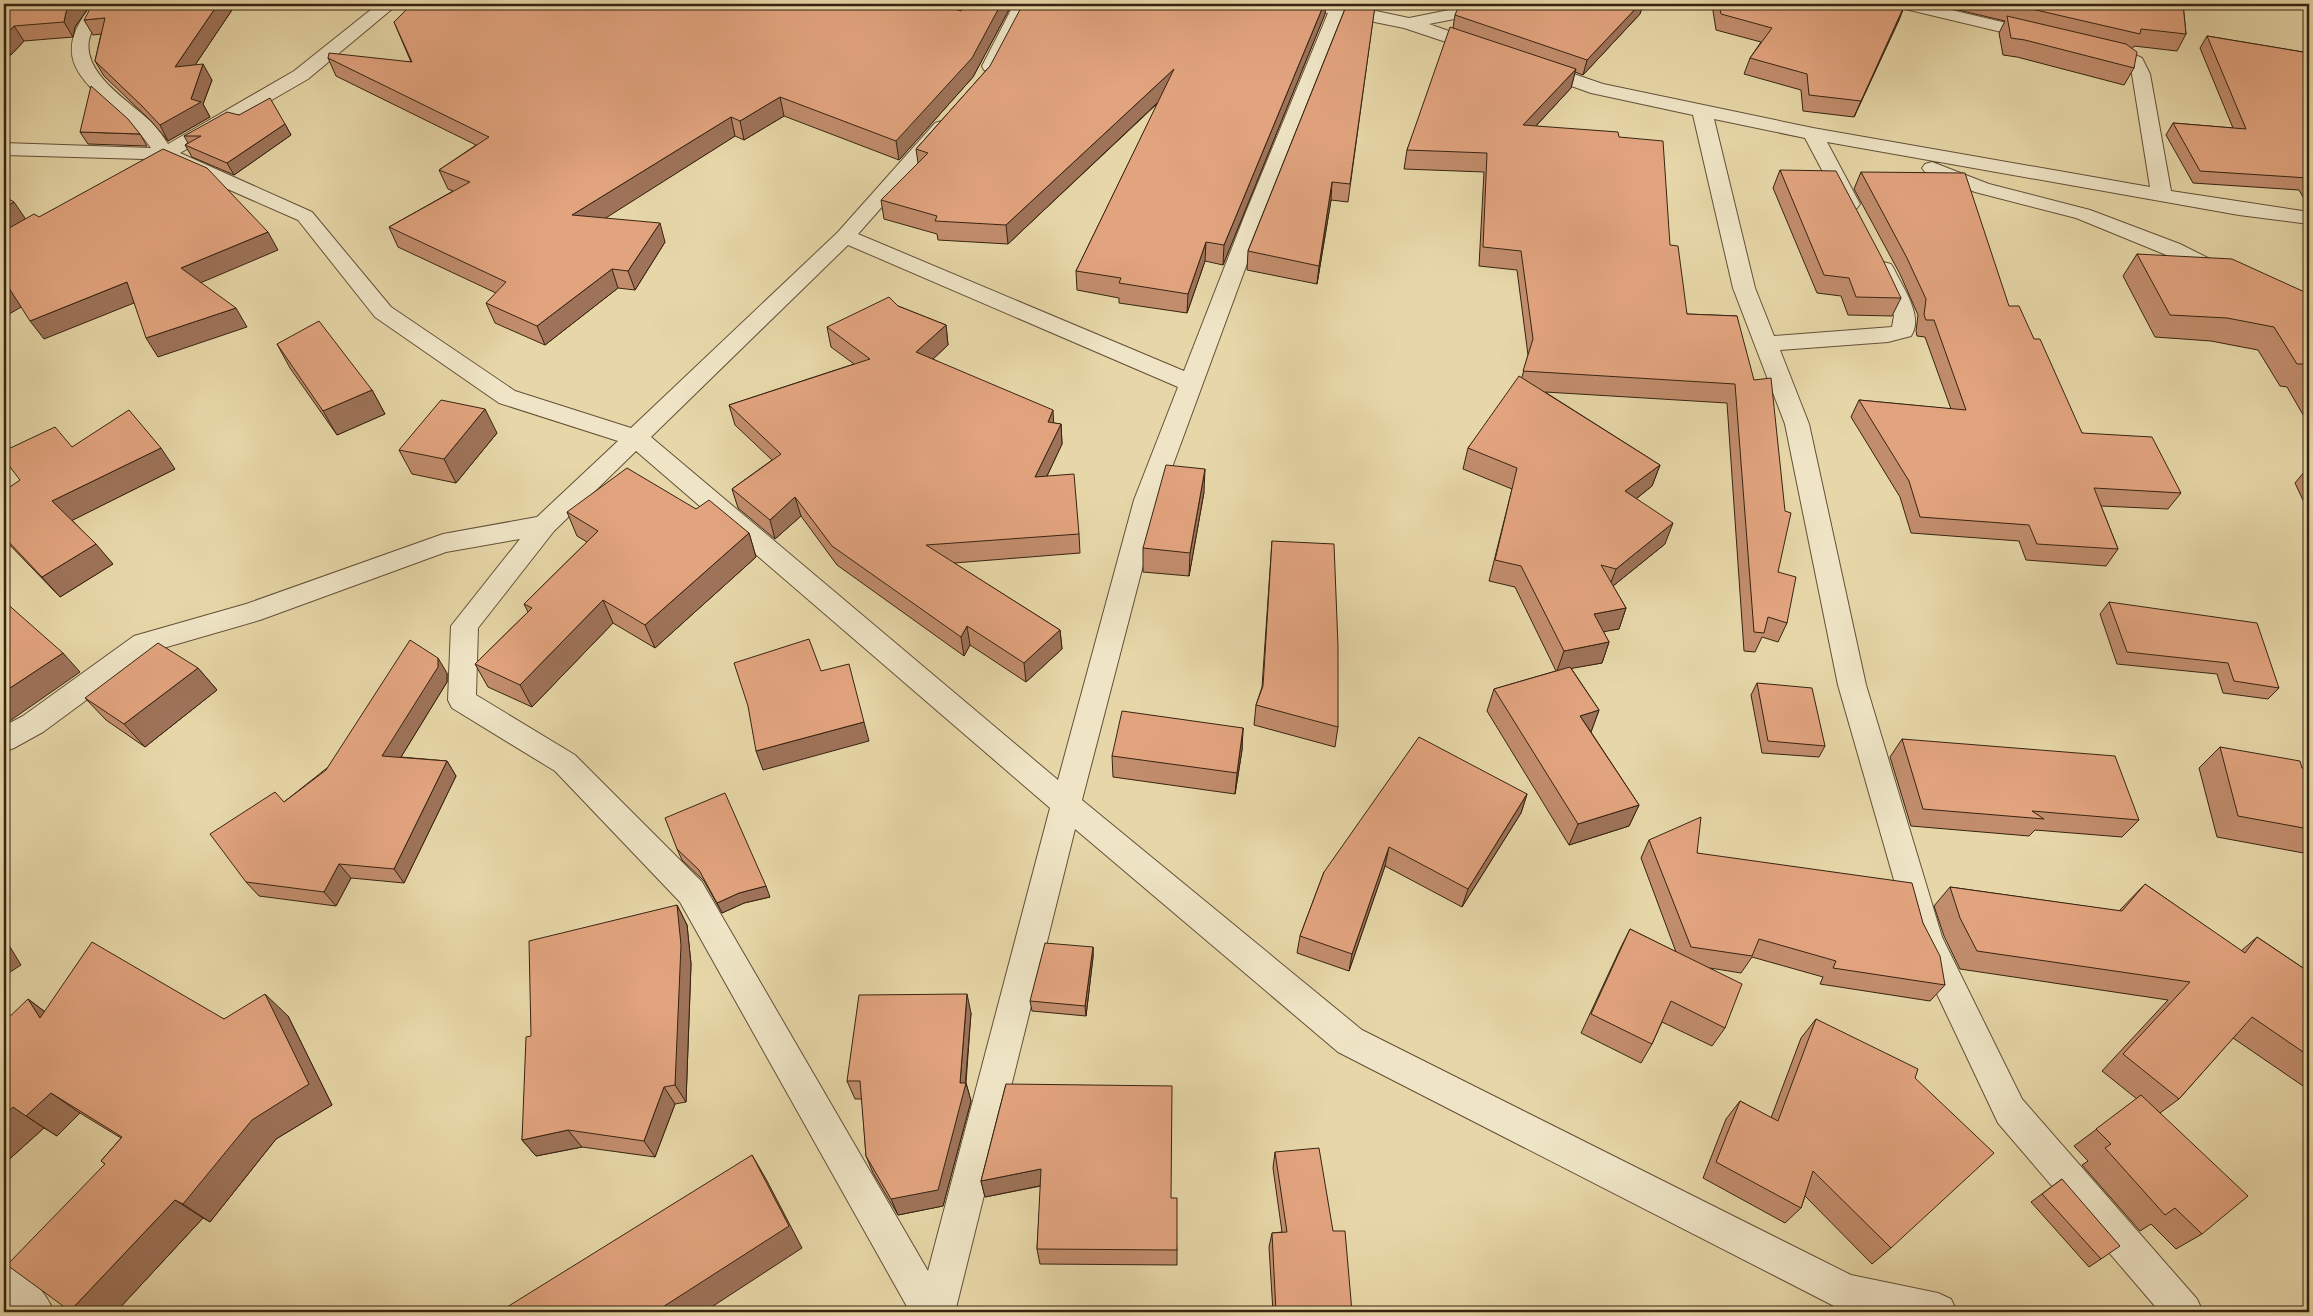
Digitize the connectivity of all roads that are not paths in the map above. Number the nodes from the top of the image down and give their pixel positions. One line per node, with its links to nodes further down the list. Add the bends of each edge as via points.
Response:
1 (102, 4): 19 (street, via 80,36 80,56 89,74 150,132)
2 (389, 4): 19 (street, via 301,75)
3 (1023, 4): 13 (street)
4 (1312, 4): 7 (street)
5 (1500, 4): 8 (street)
6 (1907, 4): 9 (street)
7 (1339, 8): 8 (street); 28 (street)
8 (1408, 23): 11 (street)
9 (2059, 40)
10 (2087, 46): 21 (street, via 2136,62)
11 (1498, 54)
12 (1526, 64): 15 (street, via 1598,89)
13 (983, 80)
14 (957, 110): 24 (street)
15 (1702, 111): 16 (street); 27 (street, via 1744,288)
16 (1813, 134): 17 (street); 23 (street)
17 (1873, 144): 21 (street); 26 (street, via 1982,188 2083,214 2172,249)
18 (4, 149): 19 (street)
19 (165, 154): 20 (street); 29 (street, via 305,216 383,312 507,397)
20 (131, 173)
21 (2161, 195): 22 (street)
22 (2309, 218)
23 (1858, 219)
24 (845, 236): 28 (street); 29 (street)
25 (1874, 251): 27 (street, via 1905,316 1904,331)
26 (2235, 280)
27 (1766, 344): 38 (street, via 1797,424 1852,685 1927,939 2010,1111)
28 (1191, 383): 32 (street, via 1148,500)
29 (636, 438): 30 (street); 32 (street)
30 (545, 526): 31 (street, via 443,543 251,613 144,643 33,724); 35 (street, via 465,626 462,700 565,763 691,892)
31 (4, 740)
32 (1066, 804): 36 (street); 37 (street, via 1350,1041 1847,1293)
33 (4, 1279): 34 (street)
34 (35, 1312)
35 (931, 1312)
36 (936, 1312)
37 (1938, 1312)
38 (2184, 1312)

